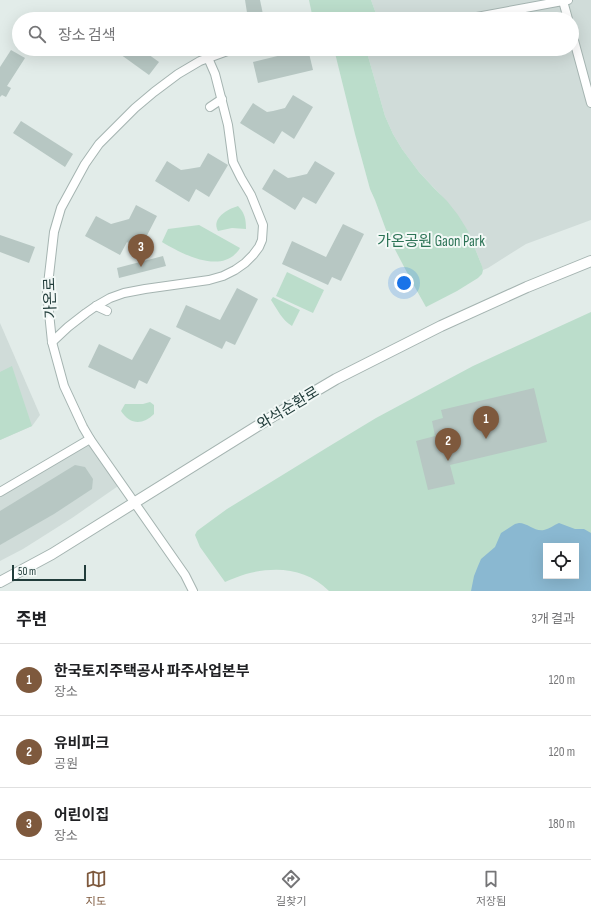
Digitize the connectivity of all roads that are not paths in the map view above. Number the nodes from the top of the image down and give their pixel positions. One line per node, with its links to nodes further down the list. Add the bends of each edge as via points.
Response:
1 (565, 1): 2 (street); 3 (street)
2 (504, 12)
3 (567, 12)
4 (214, 56): 6 (street, 가온로)
5 (578, 56): 8 (street)
6 (208, 58): 7 (street, via 216,74); 13 (street, 가온로, via 178,74 135,108 99,144 72,186 61,208 54,232 47,293)
7 (222, 100): 9 (street); 11 (street, via 233,162 252,195 263,225 259,247 245,263 223,276 124,293)
8 (591, 103)
9 (210, 107)
10 (591, 261): 16 (street, 와석순환로, via 441,326 336,379)
11 (96, 306): 12 (street); 13 (street)
12 (107, 311)
13 (52, 342): 14 (street, 가온로, via 64,386)
14 (90, 439): 15 (street); 16 (street, 가온로)
15 (0, 492)
16 (135, 503): 17 (street, 와석순환로, via 52,554); 18 (street, 가온로, via 185,575)
17 (0, 582)
18 (193, 591)

